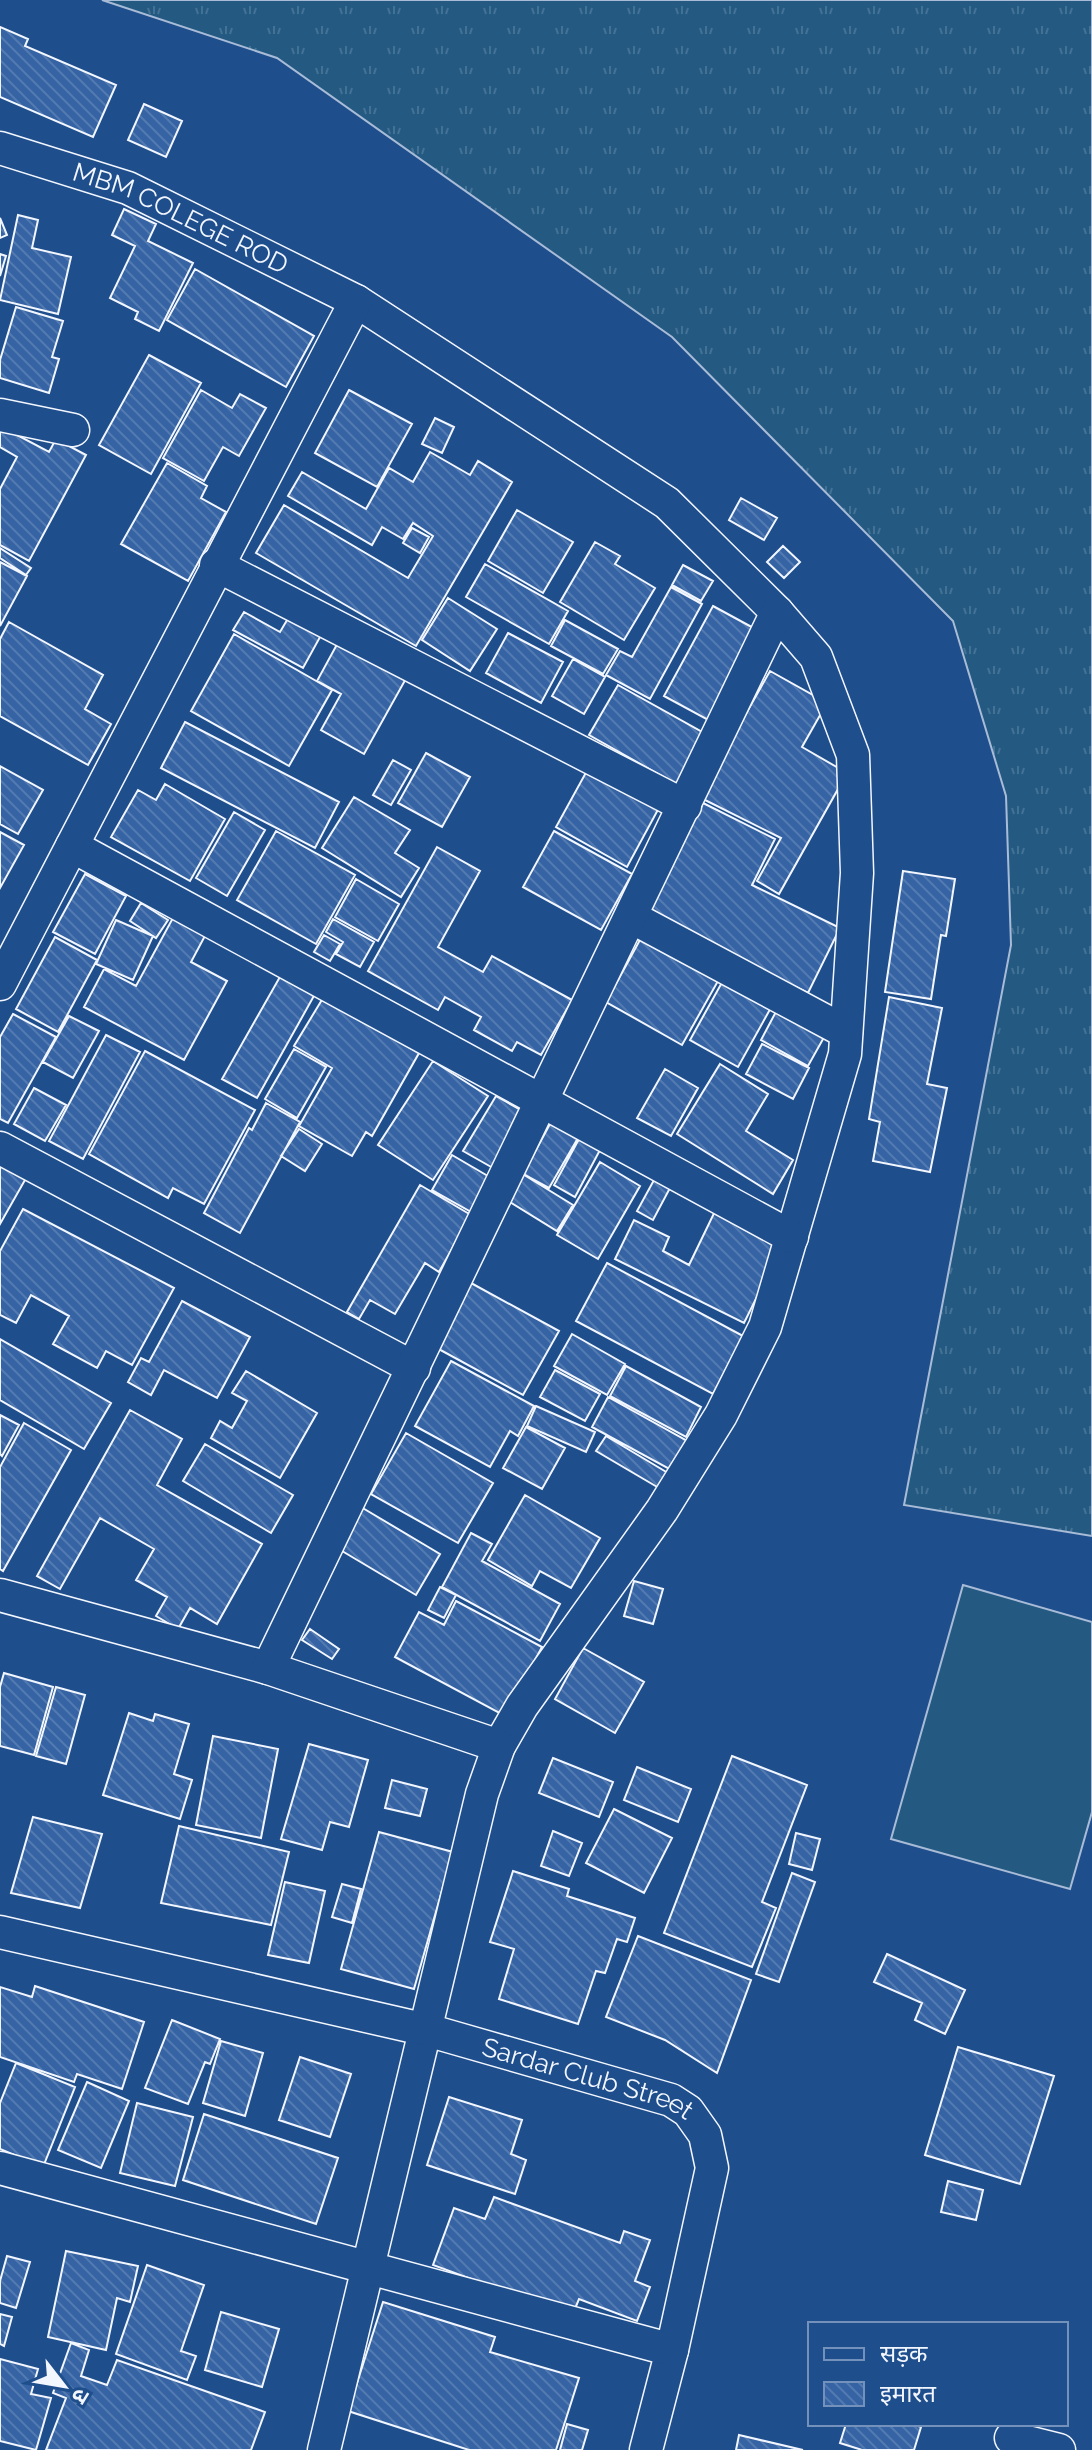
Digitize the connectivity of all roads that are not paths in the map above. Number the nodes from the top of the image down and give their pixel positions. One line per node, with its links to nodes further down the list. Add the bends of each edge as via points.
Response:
1 (0, 148): 2 (street, MBM COLEGE ROD, via 128,188)
2 (356, 301): 5 (street); 6 (street, MBM COLEGE ROD, via 667,503)
3 (0, 415): 4 (street)
4 (73, 430)
5 (216, 565): 7 (street); 8 (street)
6 (777, 612): 7 (street); 11 (street, MBM COLEGE ROD, via 816,657 853,755 857,873)
7 (685, 806): 9 (street)
8 (72, 846): 10 (street); 12 (street)
9 (633, 918): 11 (street); 12 (street)
10 (0, 984)
11 (846, 1032): 14 (street, MBM COLEGE ROD, via 845,1054)
12 (541, 1104): 14 (street); 15 (street)
13 (0, 1148): 15 (street)
14 (792, 1237): 18 (street, MBM COLEGE ROD, via 765,1327 721,1415)
15 (414, 1368): 17 (street)
16 (0, 1595): 17 (street)
17 (268, 1668): 18 (street)
18 (499, 1746): 20 (street, MBM COLEGE ROD, via 482,1794)
19 (0, 1932): 20 (street, Sardar Club Street)
20 (427, 2030): 22 (street, MBM COLEGE ROD); 23 (street, Sardar Club Street, via 671,2100 688,2111 705,2135 712,2168)
21 (0, 2168): 22 (street)
22 (370, 2270): 23 (street); 25 (street, MBM COLEGE ROD)
23 (672, 2350): 26 (street)
24 (1011, 2438): 27 (street)
25 (324, 2450)
26 (646, 2450)
27 (1059, 2450)

